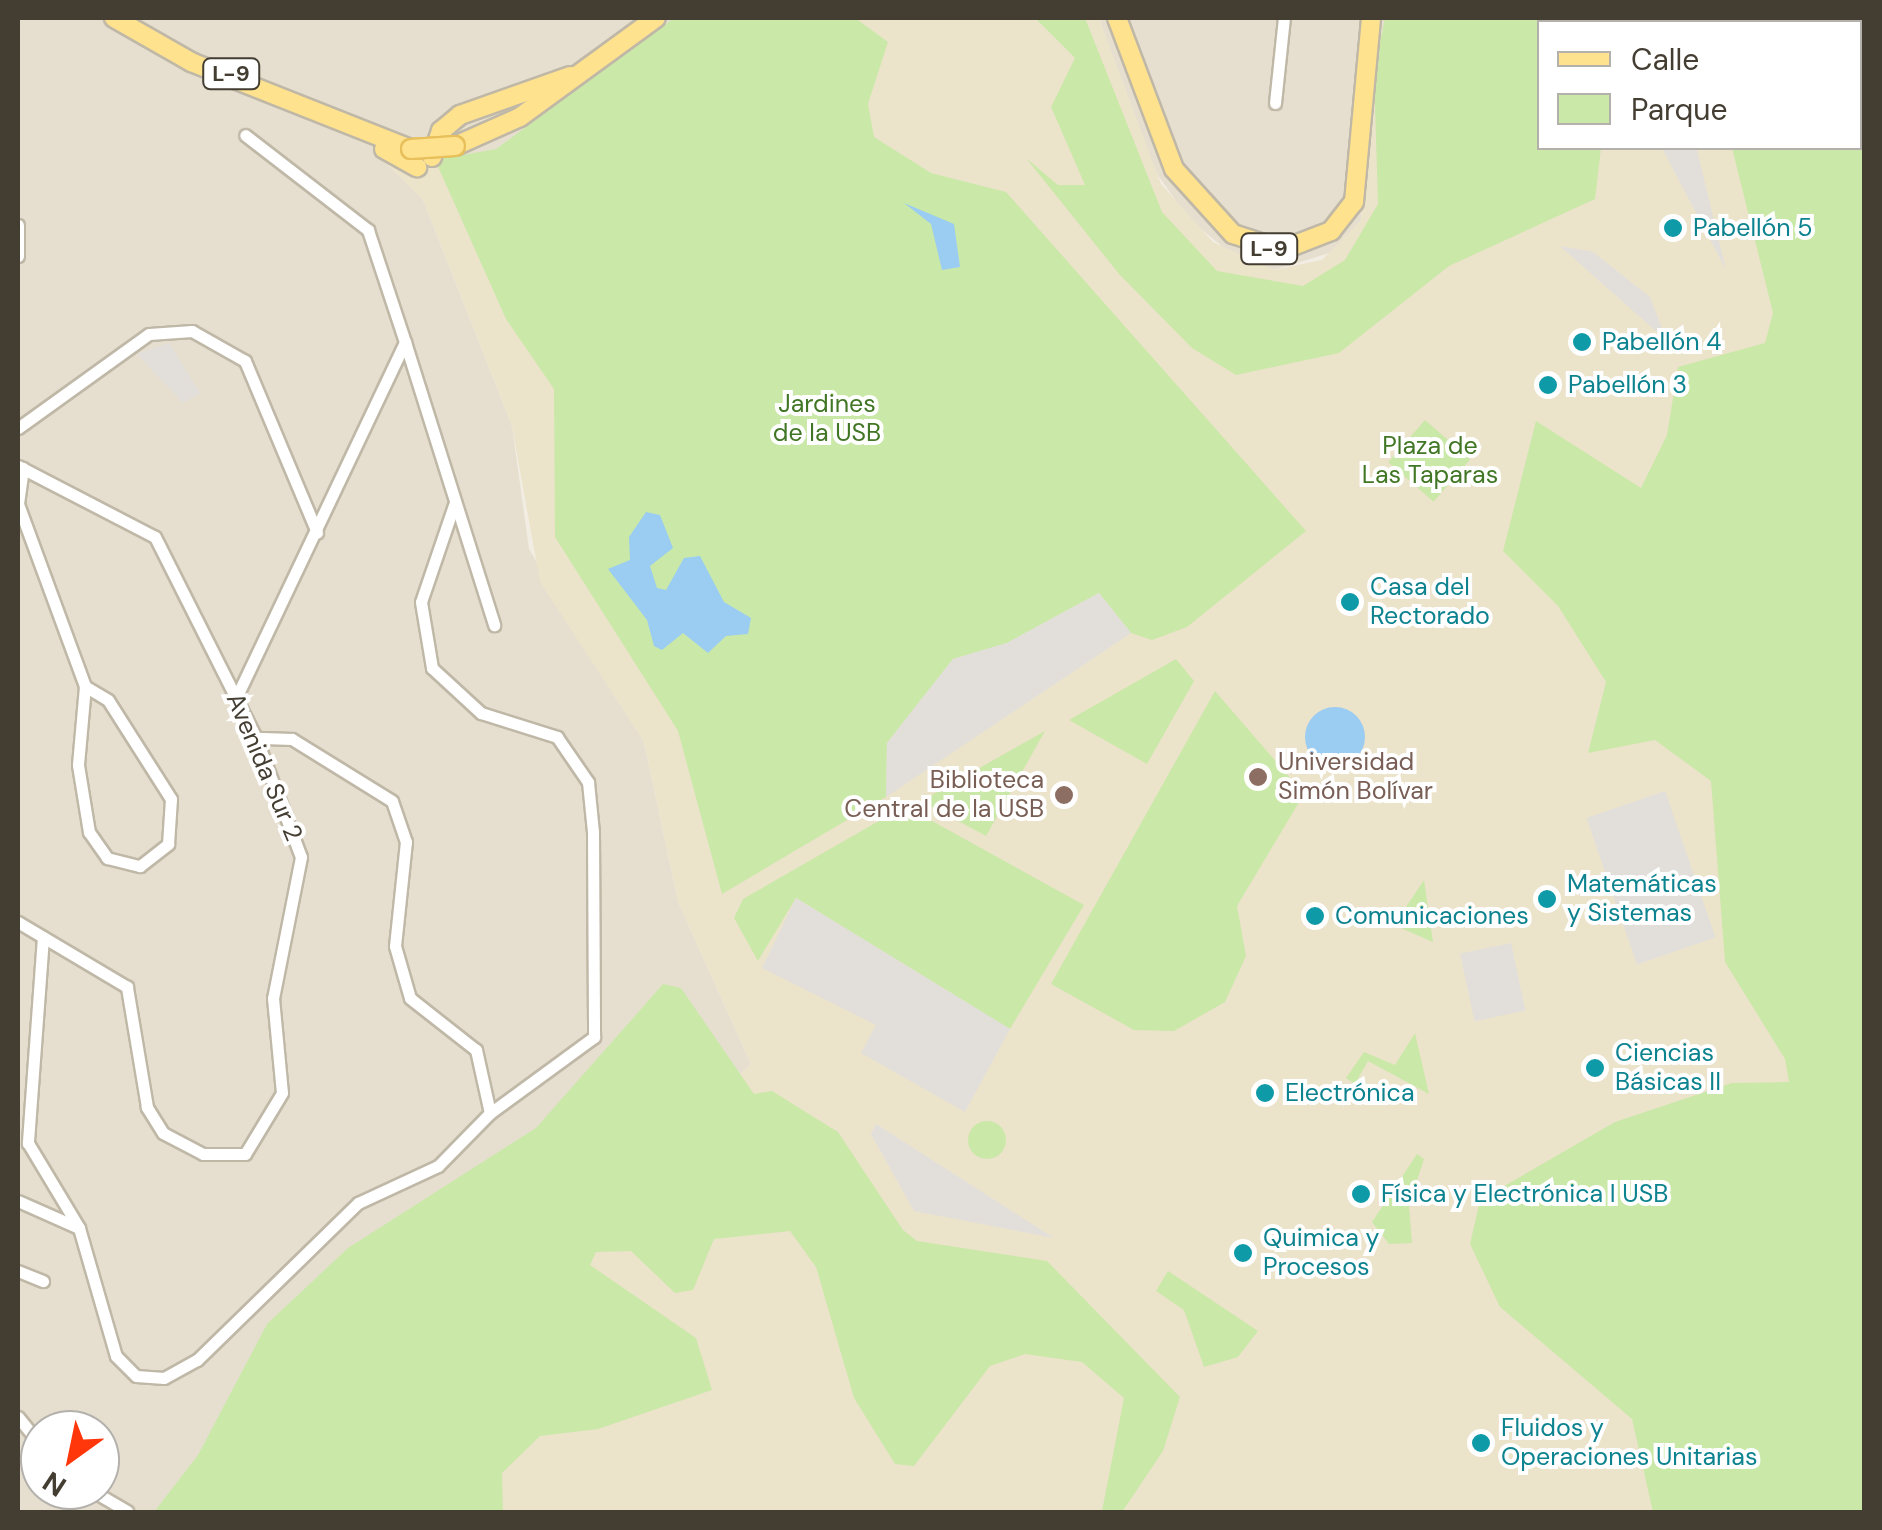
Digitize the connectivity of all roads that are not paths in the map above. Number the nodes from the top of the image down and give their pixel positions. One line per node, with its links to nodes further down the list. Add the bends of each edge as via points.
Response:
1 (114, 18): 8 (main road, L-9, via 191,62)
2 (656, 18): 6 (main road, L-9)
3 (1116, 18): 5 (main road, L-9, via 1174,169 1233,234 1282,250 1331,231 1354,202)
4 (1284, 18): 7 (street)
5 (1371, 18)
6 (570, 76): 8 (main road, L-9, bridge, via 520,117 455,146 388,143); 8 (main road, via 460,115 441,131 424,162)
7 (1275, 104)
8 (351, 126)
9 (245, 134): 12 (street, via 368,230)
10 (18, 225): 11 (street)
11 (18, 256)
12 (406, 342): 15 (street); 16 (street)
13 (18, 428): 16 (street, via 149,334 192,331 244,361)
14 (20, 467): 18 (street, via 18,504); 19 (street, Avenida Sur 2, via 155,537)
15 (454, 505): 17 (street); 23 (street, via 421,602 432,668 481,713 557,737 588,782 593,832 594,1037)
16 (317, 532): 19 (street)
17 (494, 625)
18 (85, 686): 18 (street, via 78,765 89,832 107,858 140,866 168,844 172,799 108,700)
19 (236, 698): 20 (street, Avenida Sur 2)
20 (256, 738): 22 (street, Avenida Sur 2, via 301,857 273,998 282,1093 244,1154 203,1154 163,1133 147,1106 127,987); 23 (street, via 292,739 392,801 406,842 395,946 410,998 476,1050)
21 (18, 922): 22 (street)
22 (43, 937): 25 (street, via 24,1110 28,1143)
23 (490, 1112): 25 (street, via 438,1166 358,1203 197,1360 164,1378 136,1376 116,1356)
24 (18, 1201): 25 (street)
25 (79, 1228)
26 (18, 1272): 27 (street)
27 (44, 1282)

